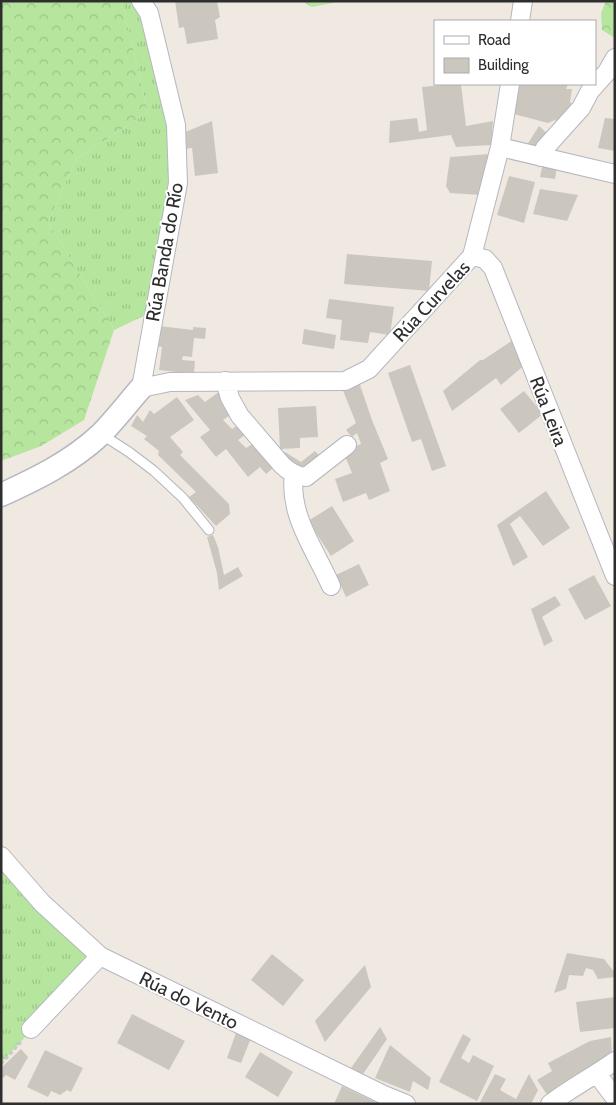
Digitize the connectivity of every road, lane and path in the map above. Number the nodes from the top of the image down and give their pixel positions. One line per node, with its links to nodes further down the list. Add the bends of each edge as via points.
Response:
1 (141, 1): 13 (street, Rúa Banda do Río, via 149,13 176,124 178,183)
2 (523, 1): 3 (street)
3 (520, 20)
4 (615, 58): 5 (street)
5 (596, 84)
6 (510, 85): 8 (street, Rúa Curvelas)
7 (595, 85): 9 (street)
8 (500, 147): 9 (street); 11 (street, Rúa Curvelas)
9 (541, 157): 10 (street)
10 (615, 174)
11 (472, 256): 12 (street, Rúa Curvelas, via 369,369 345,381); 19 (street, Rúa Leira, via 485,259 493,268)
12 (225, 381): 13 (street, Rúa Curvelas, via 170,382); 16 (street, via 240,416 282,465)
13 (140, 388): 14 (street)
14 (101, 434): 17 (street, via 61,464); 18 (lane, via 154,472 183,498)
15 (347, 445): 16 (street, via 306,477)
16 (294, 474): 20 (street, via 293,492 302,528)
17 (1, 495)
18 (209, 530)
19 (615, 576)
20 (331, 586)
21 (1, 856): 22 (street, Rúa do Vento, via 42,903)
22 (100, 956): 23 (street); 28 (street, Rúa do Vento)
23 (31, 1030): 25 (path)
24 (615, 1061): 26 (street)
25 (1, 1064)
26 (597, 1074): 27 (street); 30 (street)
27 (615, 1098)
28 (382, 1100): 29 (street, Rúa do Vento)
29 (406, 1104)
30 (550, 1104)

